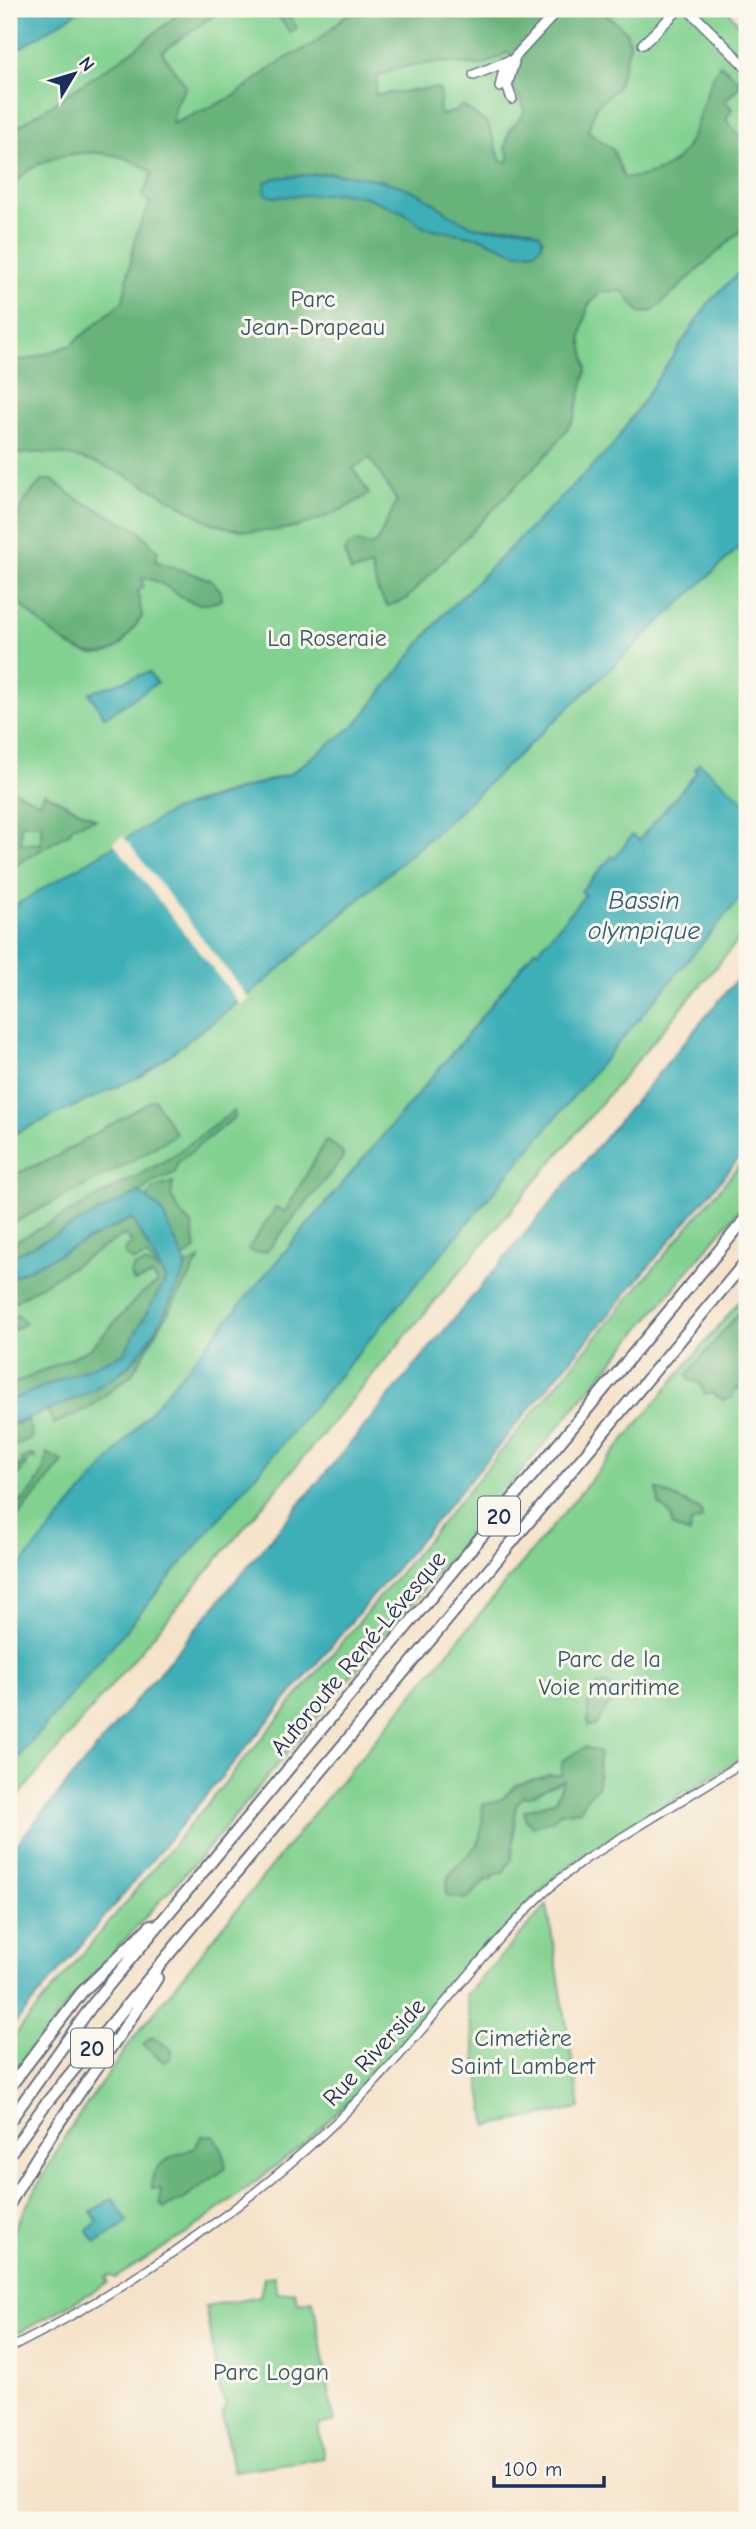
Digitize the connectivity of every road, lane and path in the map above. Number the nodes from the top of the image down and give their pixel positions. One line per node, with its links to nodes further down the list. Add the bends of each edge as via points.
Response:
1 (679, 9): 4 (main road)
2 (688, 9): 6 (main road)
3 (556, 13): 5 (main road)
4 (643, 44)
5 (516, 57): 7 (main road); 8 (main road, via 503,69); 9 (main road, via 507,86)
6 (747, 68)
7 (474, 75)
8 (500, 87)
9 (512, 99)
10 (747, 1217): 13 (highway, Autoroute René-Lévesque / 20)
11 (747, 1260): 14 (highway, Autoroute René-Lévesque / 20)
12 (747, 1760): 19 (street, Rue Riverside, via 556,1882 367,2091 278,2172 125,2282)
13 (191, 1887): 15 (highway, via 82,1992); 16 (highway, Autoroute René-Lévesque / 20, via 72,2031)
14 (178, 1943): 17 (highway, Autoroute René-Lévesque / 20); 18 (highway)
15 (9, 2088)
16 (9, 2122)
17 (9, 2155)
18 (9, 2205)
19 (9, 2349)

